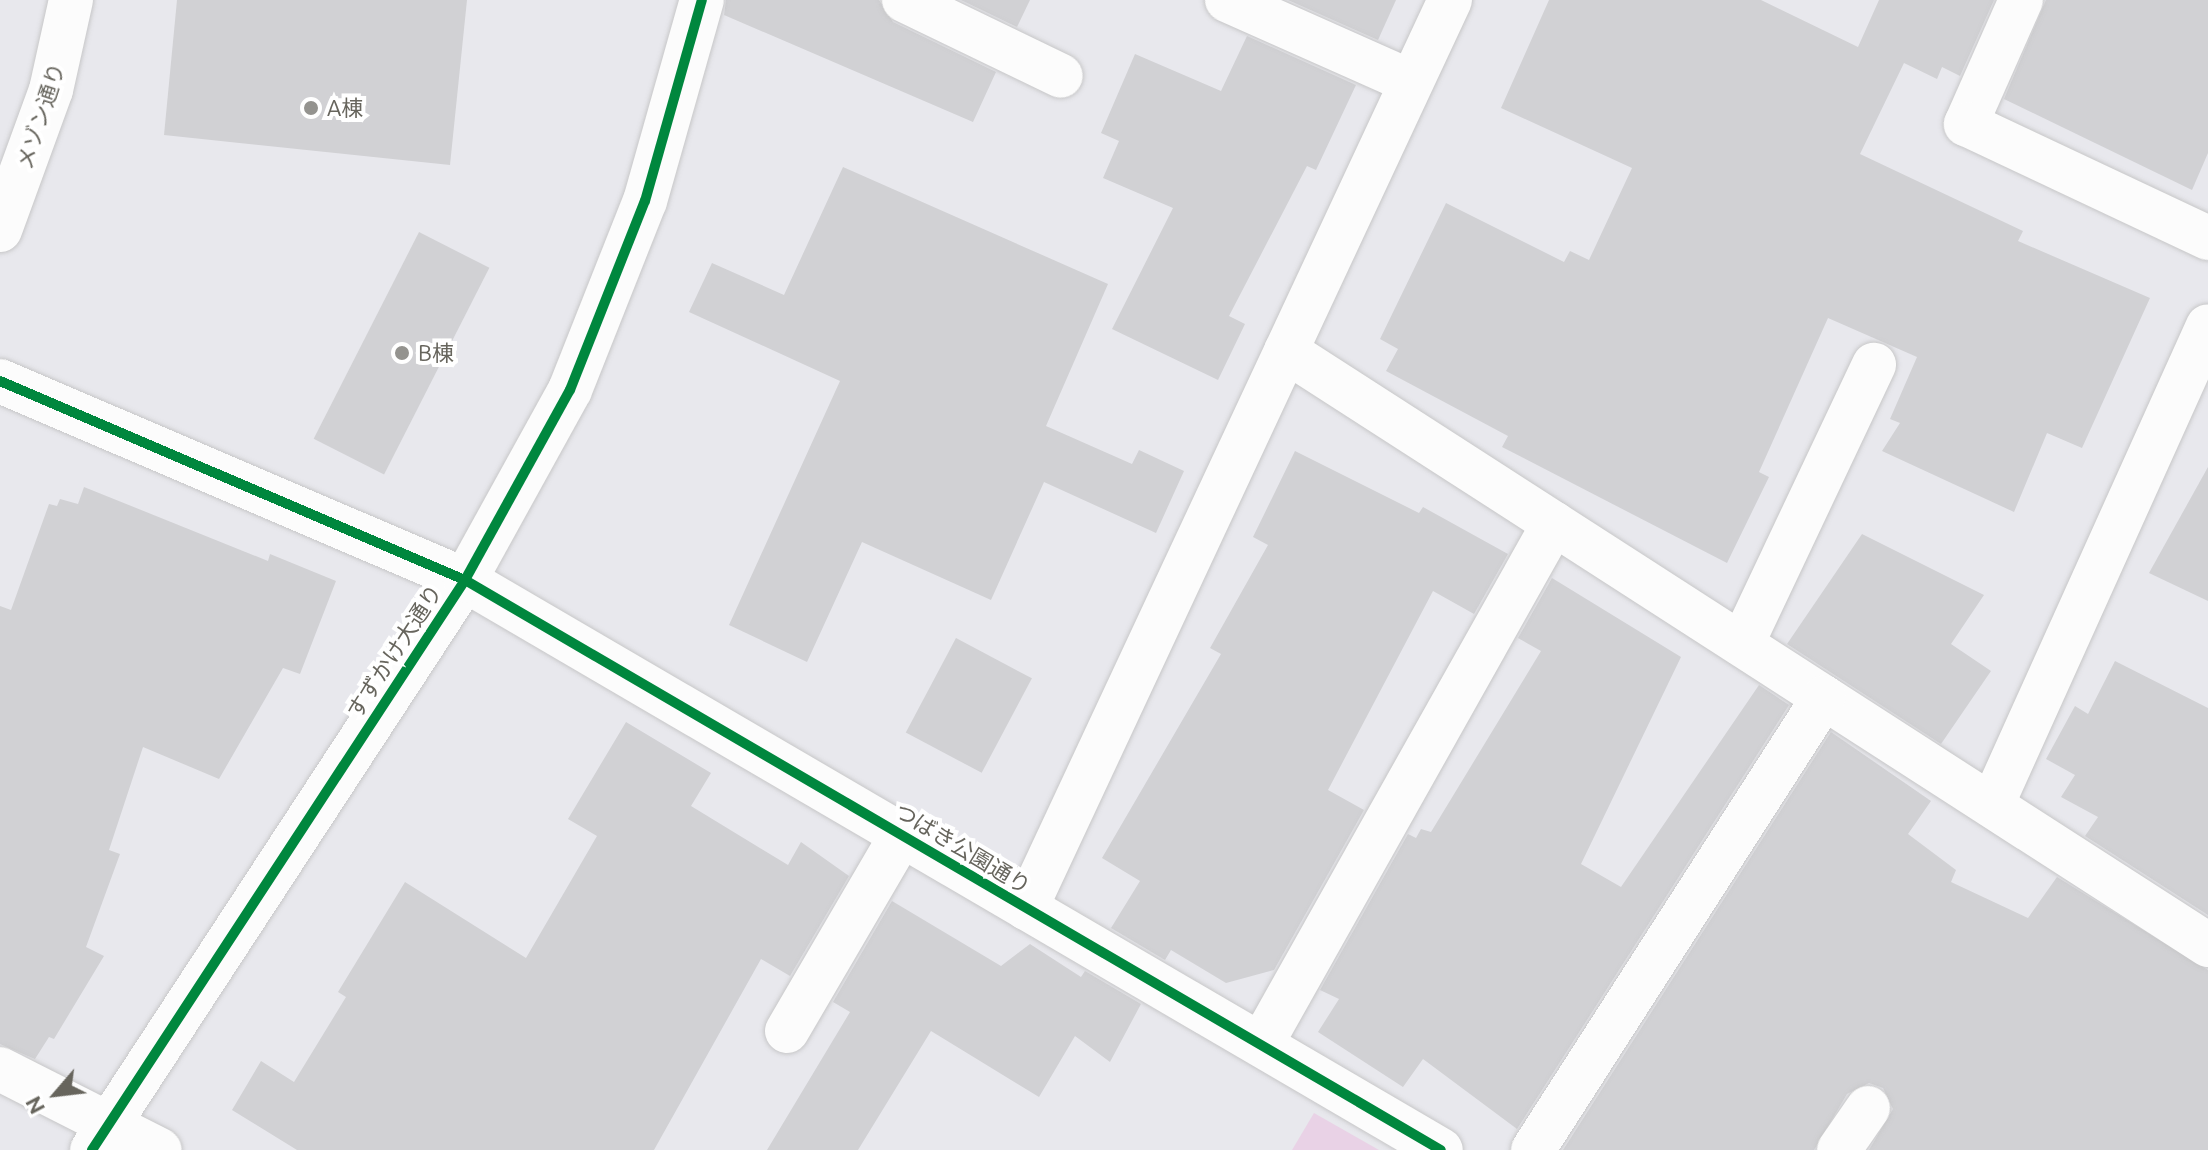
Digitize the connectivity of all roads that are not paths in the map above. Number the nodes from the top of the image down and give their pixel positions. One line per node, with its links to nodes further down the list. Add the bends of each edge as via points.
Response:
1 (71, 0): 9 (street, メゾン通り, via 51,90)
2 (702, 0): 16 (street, すずかけ大通り, via 645,201 570,390)
3 (904, 0): 7 (street)
4 (1227, 0): 8 (street)
5 (1450, 0): 8 (street)
6 (2021, 0): 10 (street, via 1966,124)
7 (1061, 76)
8 (1411, 82): 12 (street)
9 (0, 230)
10 (2208, 238)
11 (2208, 326): 19 (street)
12 (1286, 351): 15 (street); 21 (street)
13 (1874, 365): 17 (street)
14 (0, 381): 16 (street, つばき公園通り)
15 (1554, 523): 17 (street); 24 (street)
16 (465, 580): 20 (street, つばき公園通り); 27 (street, すずかけ大通り)
17 (1742, 644): 18 (street)
18 (1824, 697): 19 (street); 30 (street)
19 (1992, 805): 22 (street)
20 (902, 834): 21 (street, つばき公園通り); 23 (street)
21 (1026, 908): 24 (street, つばき公園通り)
22 (2208, 945)
23 (787, 1031)
24 (1262, 1043): 29 (street, つばき公園通り)
25 (0, 1069): 27 (street)
26 (1868, 1108): 31 (street)
27 (101, 1136): 28 (street)
28 (160, 1150)
29 (1441, 1150)
30 (1533, 1150)
31 (1839, 1150)

